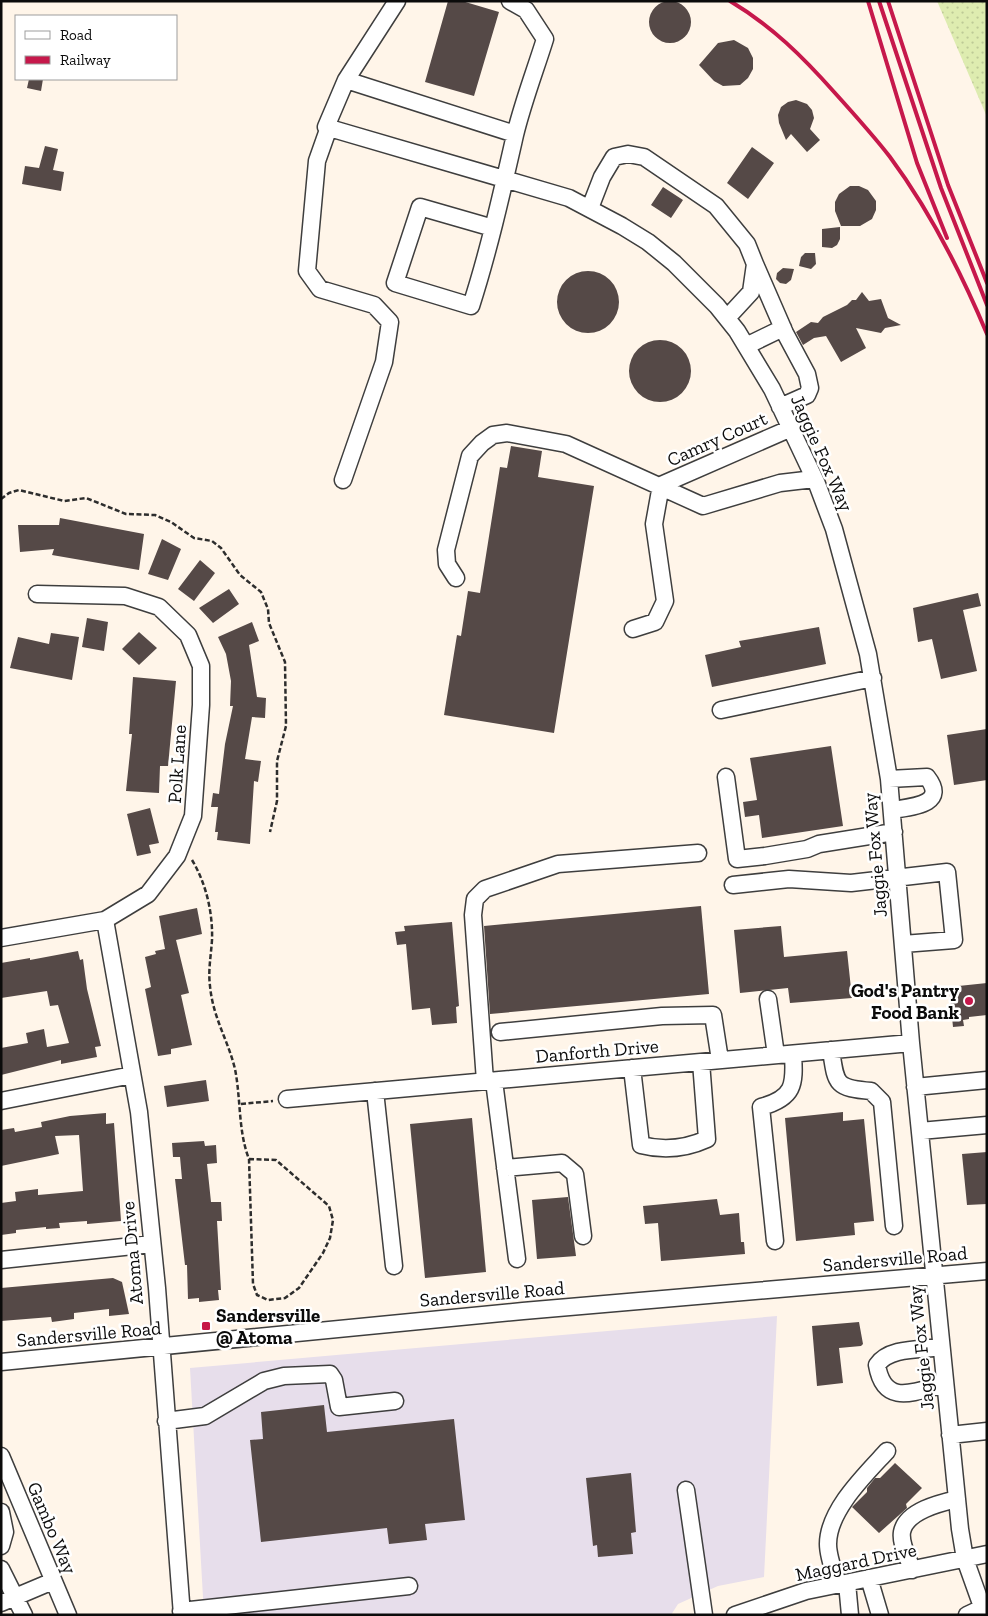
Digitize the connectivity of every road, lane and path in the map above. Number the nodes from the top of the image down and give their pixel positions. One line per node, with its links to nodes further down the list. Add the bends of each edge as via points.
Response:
1 (397, 1): 3 (street)
2 (510, 1): 5 (street, via 526,10 545,39)
3 (346, 80): 4 (street, via 326,127); 5 (street)
4 (329, 128): 6 (street, Jaggie Fox Way); 16 (street, via 317,161 307,271 320,288 374,305 390,322 384,362)
5 (515, 134): 6 (street)
6 (505, 180): 7 (street, Jaggie Fox Way, via 569,198); 8 (street)
7 (590, 208): 9 (street, via 614,157 628,154 644,157 716,206 747,244); 10 (street, Jaggie Fox Way, via 642,238 674,263)
8 (493, 228): 8 (street, via 471,306 395,282 420,207)
9 (755, 264): 10 (street, via 751,292); 11 (street)
10 (727, 318): 12 (street, Jaggie Fox Way)
11 (783, 328): 12 (street); 13 (street, via 807,374 810,388 808,395)
12 (746, 346): 13 (street, Jaggie Fox Way)
13 (780, 407): 14 (street, Jaggie Fox Way)
14 (789, 429): 15 (street, Jaggie Fox Way); 17 (street, Camry Court)
15 (814, 479): 17 (street, via 780,483 703,506); 22 (street, Jaggie Fox Way, via 834,529)
16 (343, 480)
17 (661, 485): 19 (street, via 566,444 507,433 493,435 470,456 448,541 448,564); 21 (street, via 654,524 665,601 655,622)
18 (1, 499): 27 (path, via 19,490 64,501 86,498 126,514 155,515 194,538 212,541 240,575 261,592 285,662 286,726 277,761 277,801)
19 (456, 578)
20 (37, 594): 33 (street, Polk Lane, via 126,596 159,607 188,635 201,666 193,816 177,856 148,894)
21 (633, 629)
22 (873, 678): 23 (street); 25 (street, Jaggie Fox Way)
23 (721, 710)
24 (726, 777): 28 (street, via 737,859)
25 (889, 779): 26 (street, Jaggie Fox Way); 26 (street, via 927,777 932,783 933,796 929,802)
26 (892, 810): 28 (street, Jaggie Fox Way)
27 (270, 832)
28 (894, 832): 31 (street, Jaggie Fox Way)
29 (698, 853): 47 (street, via 558,864 485,890 475,899 473,915)
30 (192, 860): 52 (path, via 205,885 212,934 209,962 213,1008 234,1066)
31 (897, 877): 32 (street, via 851,883 789,879); 35 (street, Jaggie Fox Way); 35 (street, via 947,872 954,940)
32 (733, 885)
33 (105, 920): 34 (street, Polk Lane); 45 (street, Atoma Drive)
34 (1, 938)
35 (903, 944): 38 (street, Jaggie Fox Way)
36 (768, 1000): 41 (street)
37 (500, 1032): 42 (street, via 662,1016 713,1015)
38 (911, 1043): 39 (street, Danforth Drive); 48 (street, Jaggie Fox Way)
39 (831, 1050): 40 (street, Danforth Drive); 57 (street, via 835,1078 842,1086 871,1091 882,1102)
40 (793, 1054): 41 (street, Danforth Drive); 59 (street, via 795,1079 790,1091 778,1102 761,1107)
41 (776, 1055): 42 (street, Danforth Drive)
42 (720, 1060): 43 (street, Danforth Drive)
43 (701, 1062): 44 (street, Danforth Drive); 44 (street, via 707,1139 691,1146 658,1149 640,1145)
44 (632, 1068): 47 (street, Danforth Drive)
45 (132, 1075): 51 (street); 60 (street, Atoma Drive, via 139,1112)
46 (987, 1080): 48 (street)
47 (489, 1081): 49 (street, Danforth Drive); 56 (street)
48 (915, 1087): 54 (street, Jaggie Fox Way)
49 (375, 1092): 50 (street, Danforth Drive); 63 (street)
50 (287, 1099): 52 (path)
51 (1, 1102)
52 (241, 1104): 55 (path, via 244,1146)
53 (987, 1125): 54 (street)
54 (920, 1131): 65 (street, Jaggie Fox Way)
55 (249, 1159): 55 (path, via 253,1284 257,1295 268,1300 285,1298 299,1288 323,1253 333,1220 329,1206 276,1160)
56 (505, 1168): 58 (street, via 562,1164 575,1174); 61 (street)
57 (894, 1226)
58 (583, 1236)
59 (775, 1241)
60 (152, 1244): 62 (street); 67 (street, Atoma Drive)
61 (517, 1259)
62 (1, 1260)
63 (394, 1266)
64 (987, 1271): 65 (street, Sandersville Road)
65 (934, 1276): 66 (street, Jaggie Fox Way); 67 (street, Sandersville Road, via 447,1318)
66 (941, 1347): 69 (street, Jaggie Fox Way); 69 (street, via 893,1353 882,1357 877,1365 884,1387 892,1392 916,1392)
67 (160, 1348): 68 (street, Sandersville Road); 71 (street, Atoma Drive)
68 (1, 1362)
69 (945, 1384): 73 (street, Jaggie Fox Way)
70 (395, 1401): 71 (street, via 339,1407 330,1374 284,1376 251,1386 205,1416)
71 (166, 1421): 90 (street, Atoma Drive)
72 (987, 1431): 73 (street)
73 (950, 1436): 77 (street, Jaggie Fox Way)
74 (887, 1451): 86 (street, via 853,1490 832,1525 828,1547)
75 (1, 1456): 85 (street, Gambo Way)
76 (686, 1490): 93 (street)
77 (957, 1499): 81 (street, Jaggie Fox Way); 83 (street, via 931,1506 907,1524 902,1532 903,1542)
78 (1, 1512): 79 (street, via 5,1532)
79 (1, 1546)
80 (987, 1554): 81 (street, Maggard Drive)
81 (965, 1559): 83 (street, Maggard Drive); 89 (street, Jaggie Fox Way)
82 (1, 1569): 88 (street)
83 (912, 1570): 84 (street, Maggard Drive)
84 (870, 1578): 86 (street, Maggard Drive); 96 (street)
85 (53, 1581): 88 (street); 92 (street, Gambo Way)
86 (843, 1584): 94 (street, Maggard Drive, via 806,1591); 95 (street)
87 (410, 1586): 90 (street)
88 (8, 1600): 91 (street)
89 (983, 1611): 97 (street)
90 (182, 1613)
91 (24, 1615)
92 (68, 1615)
93 (704, 1615)
94 (736, 1615)
95 (850, 1615)
96 (880, 1615)
97 (966, 1615)

